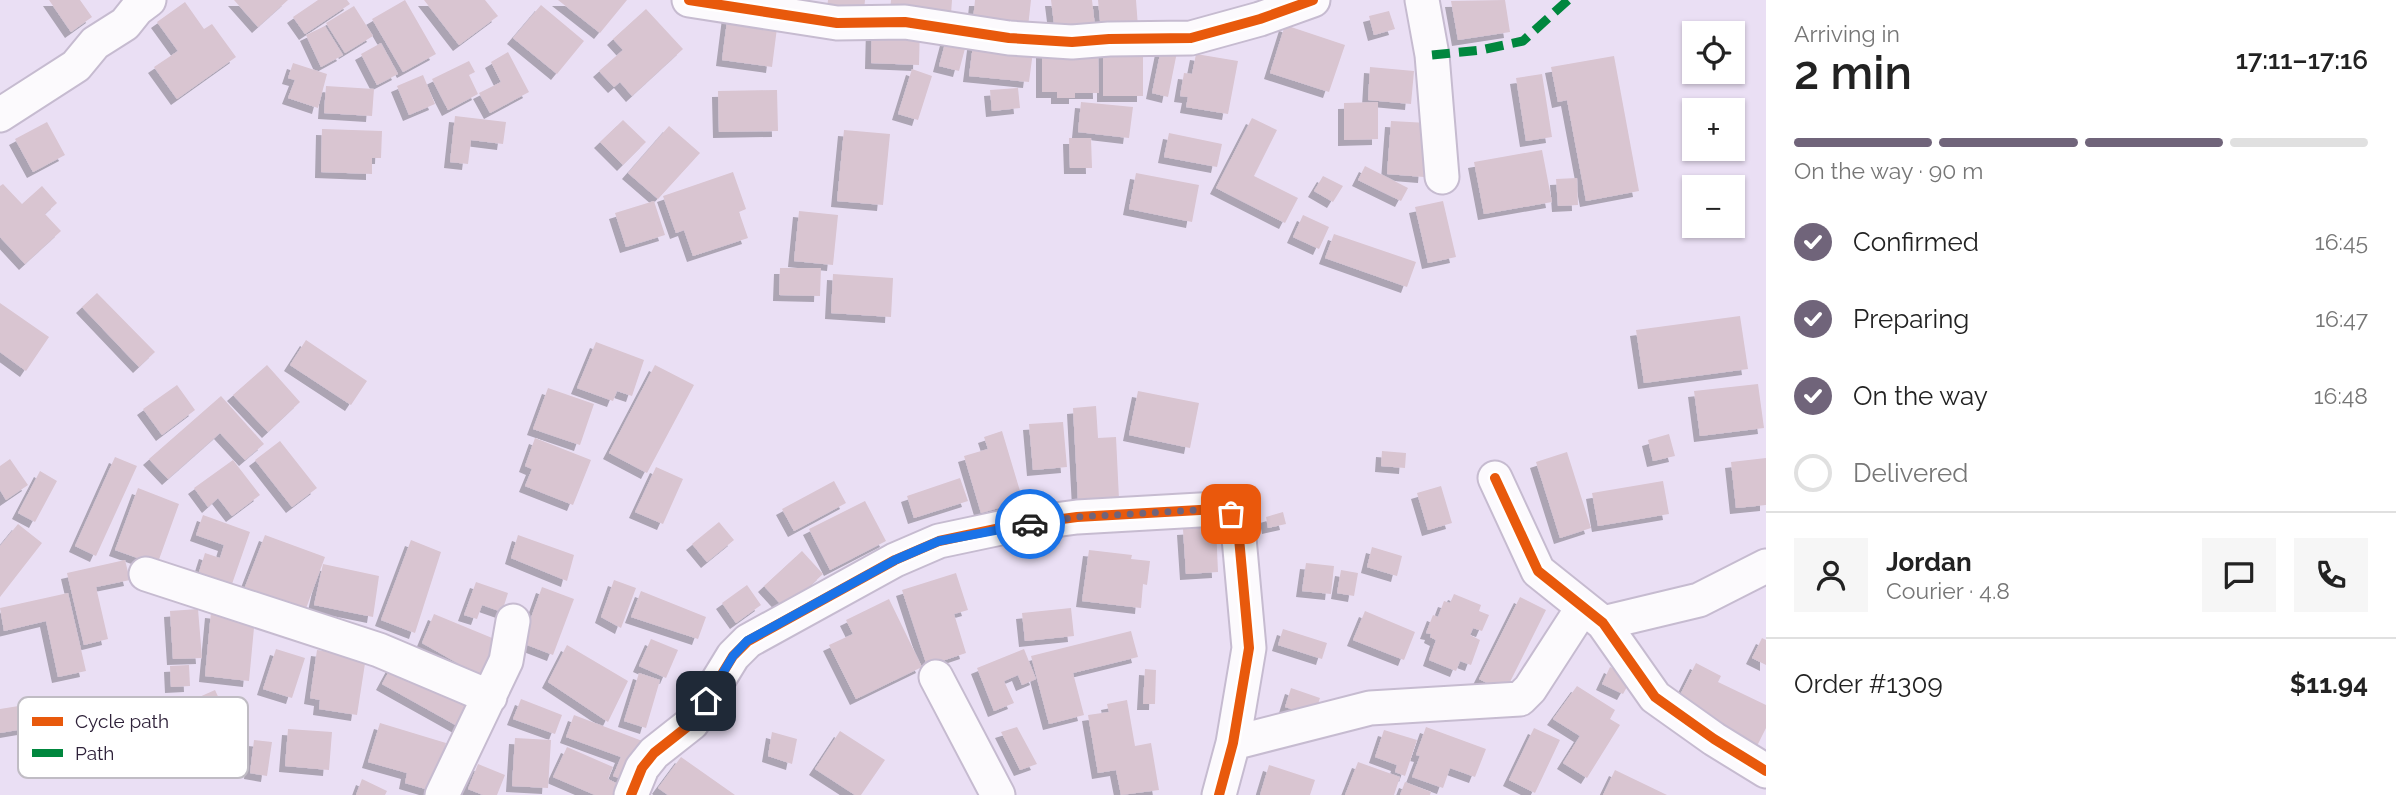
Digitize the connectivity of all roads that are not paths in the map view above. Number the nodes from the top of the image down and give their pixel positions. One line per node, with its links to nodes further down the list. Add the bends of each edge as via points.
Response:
1 (149, 0): 5 (street, via 125,24 95,43 76,66)
2 (688, 0): 3 (street, via 837,23 905,22 1009,38 1072,42 1191,38)
3 (1313, 0)
4 (1422, 0): 6 (street, via 1432,55)
5 (0, 115)
6 (1442, 177)
7 (1495, 478): 10 (street, via 1538,571)
8 (1766, 566): 10 (street, via 1699,600)
9 (146, 573): 13 (street, via 379,650)
10 (1593, 615): 14 (street, via 1520,699 1370,708); 15 (street, via 1656,697)
11 (513, 621): 13 (street, via 506,661)
12 (936, 677): 18 (street)
13 (490, 697): 16 (street)
14 (1233, 743): 17 (street, via 1249,648 1235,517 1217,509 1077,517 939,541 747,641 692,723 642,768); 19 (street)
15 (1766, 771)
16 (442, 795)
17 (631, 795)
18 (998, 795)
19 (1219, 795)

